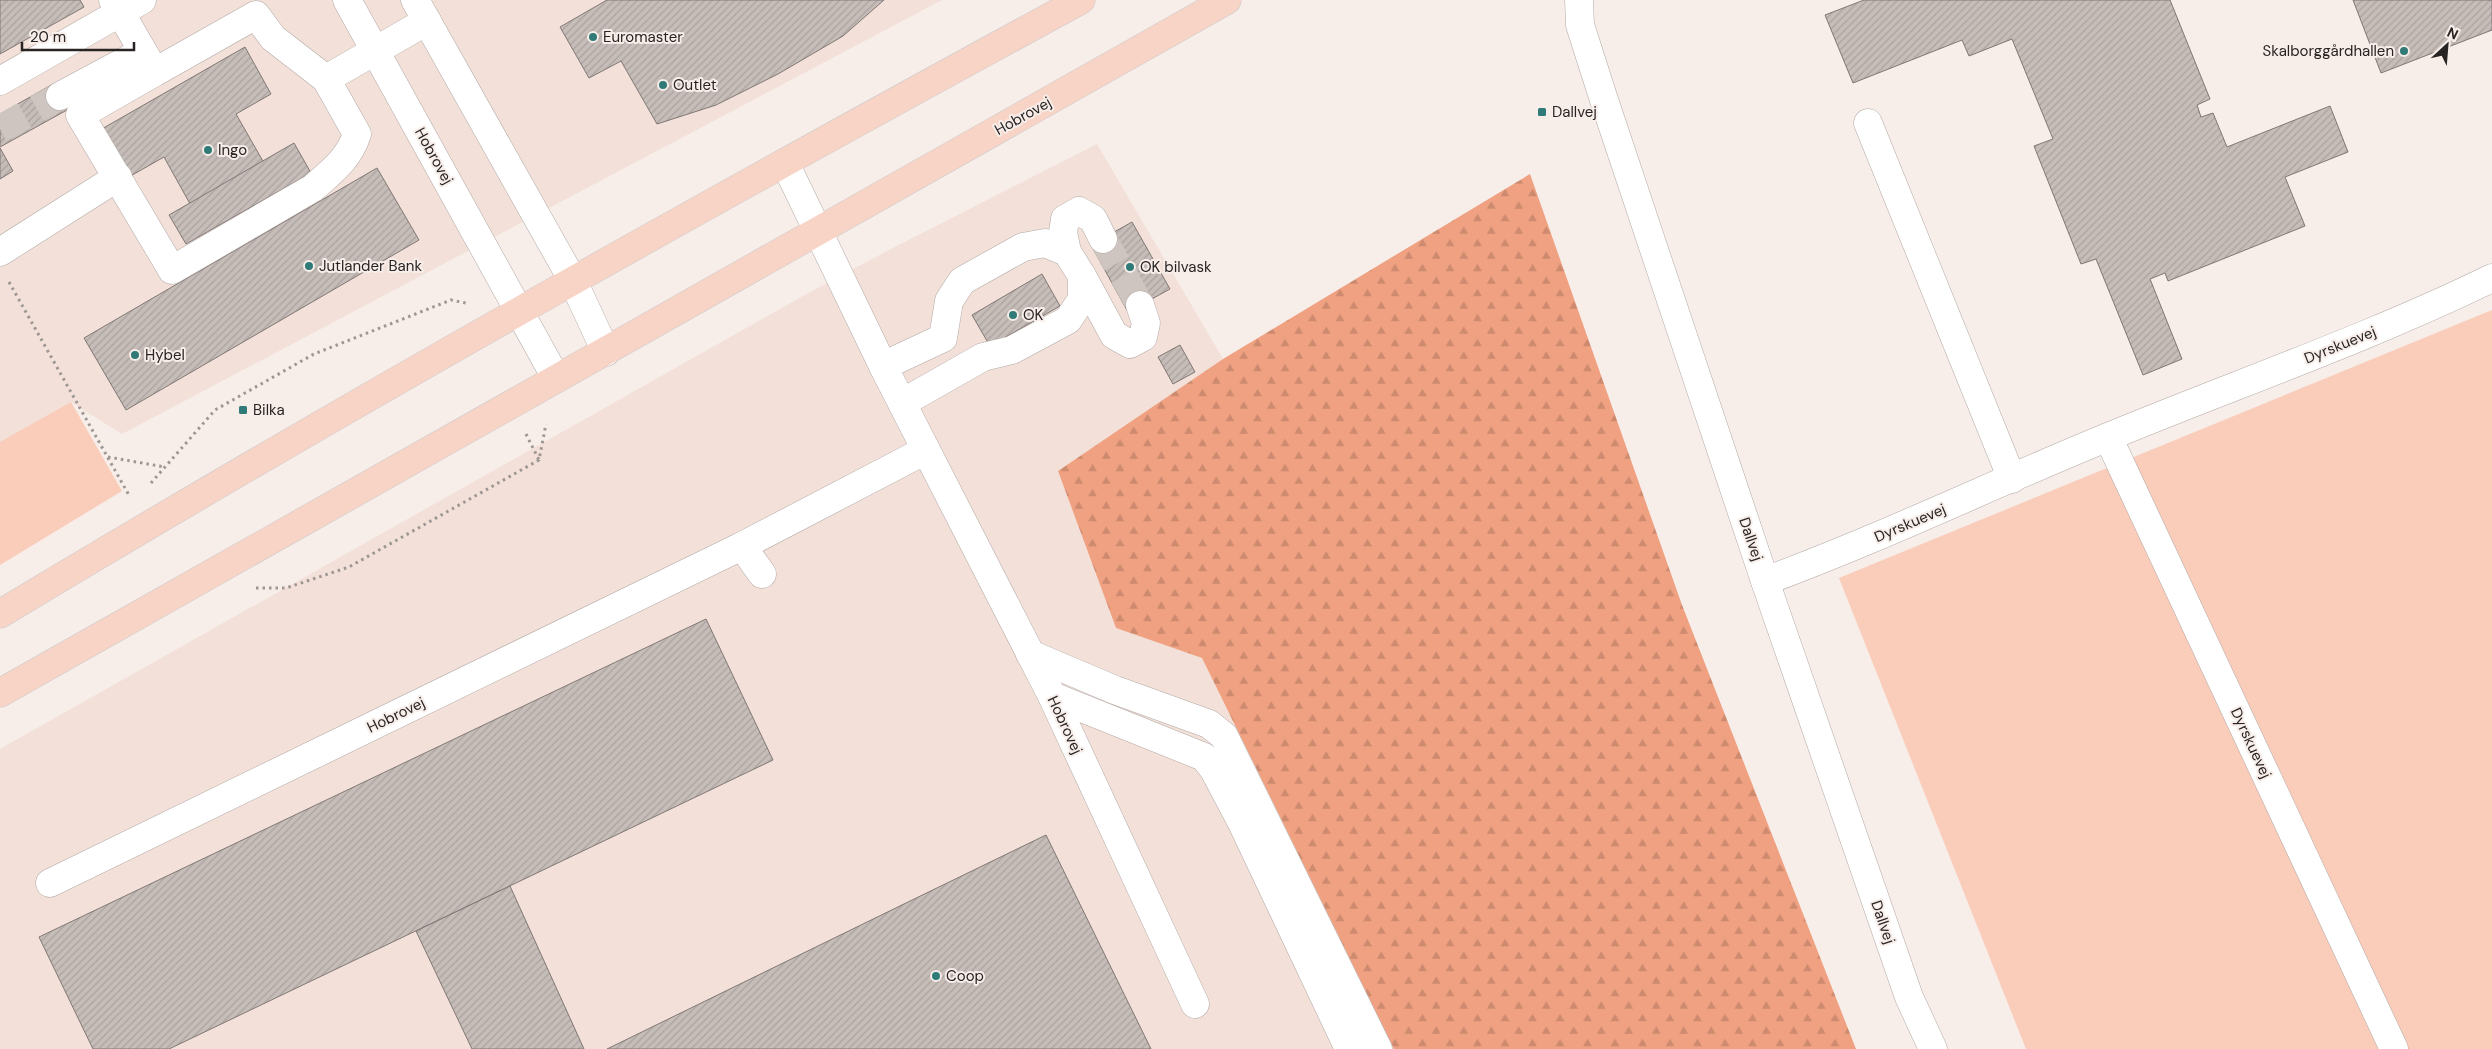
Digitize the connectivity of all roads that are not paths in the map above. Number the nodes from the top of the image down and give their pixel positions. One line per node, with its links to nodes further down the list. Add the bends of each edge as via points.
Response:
1 (347, 0): 8 (street, Hobrovej)
2 (1081, 0): 14 (main road)
3 (1227, 0): 16 (main road, Hobrovej)
4 (1562, 0): 7 (street, Dallvej)
5 (125, 4): 9 (street); 11 (street)
6 (421, 10): 8 (street); 22 (street)
7 (1579, 13): 36 (street, Dallvej)
8 (376, 51): 10 (street); 24 (street, Hobrovej)
9 (148, 62): 10 (street, via 256,15 273,38); 12 (street); 15 (street, via 80,114)
10 (326, 79): 15 (street, via 357,134 352,150 313,188 172,270)
11 (0, 81)
12 (60, 96)
13 (1868, 123): 33 (street)
14 (785, 163): 16 (street, Hobrovej); 22 (main road)
15 (118, 177): 19 (street)
16 (818, 230): 26 (main road, Hobrovej); 28 (street, Hobrovej)
17 (1102, 239): 18 (street, via 1093,219 1079,211 1065,219 1063,233)
18 (1067, 252): 20 (street); 25 (street, via 1045,243 1023,247 962,281 949,300)
19 (2, 262)
20 (1082, 276): 23 (street, via 1114,335 1130,344 1143,337 1146,323); 27 (street, via 1082,300 1068,320 1012,350)
21 (2492, 278): 31 (street, Dyrskuevej, via 2432,307)
22 (573, 281): 24 (main road); 26 (street)
23 (1140, 305)
24 (521, 312): 29 (street, Hobrovej); 37 (main road, via 146,526)
25 (943, 338): 27 (street, via 960,350); 28 (street)
26 (606, 352): 29 (main road, Hobrovej)
27 (983, 357): 30 (street)
28 (883, 366): 30 (street, Hobrovej)
29 (556, 378): 39 (main road, Hobrovej)
30 (902, 403): 32 (street, Hobrovej)
31 (2108, 437): 33 (street, Dyrskuevej); 46 (street, Dyrskuevej)
32 (926, 450): 34 (street, Hobrovej); 38 (street, Hobrovej)
33 (2012, 478): 36 (street, Dyrskuevej, via 1834,556)
34 (742, 546): 35 (street); 41 (street, Hobrovej)
35 (762, 574)
36 (1765, 581): 45 (street, Dallvej, via 1909,996)
37 (0, 614)
38 (1030, 654): 40 (street, Hobrovej); 44 (street, via 1115,690 1209,724 1224,736)
39 (0, 694)
40 (1052, 696): 42 (street, Hobrovej); 43 (street, via 1204,757 1242,823)
41 (50, 883)
42 (1195, 1004)
43 (1349, 1049)
44 (1378, 1049)
45 (1933, 1049)
46 (2394, 1049)

